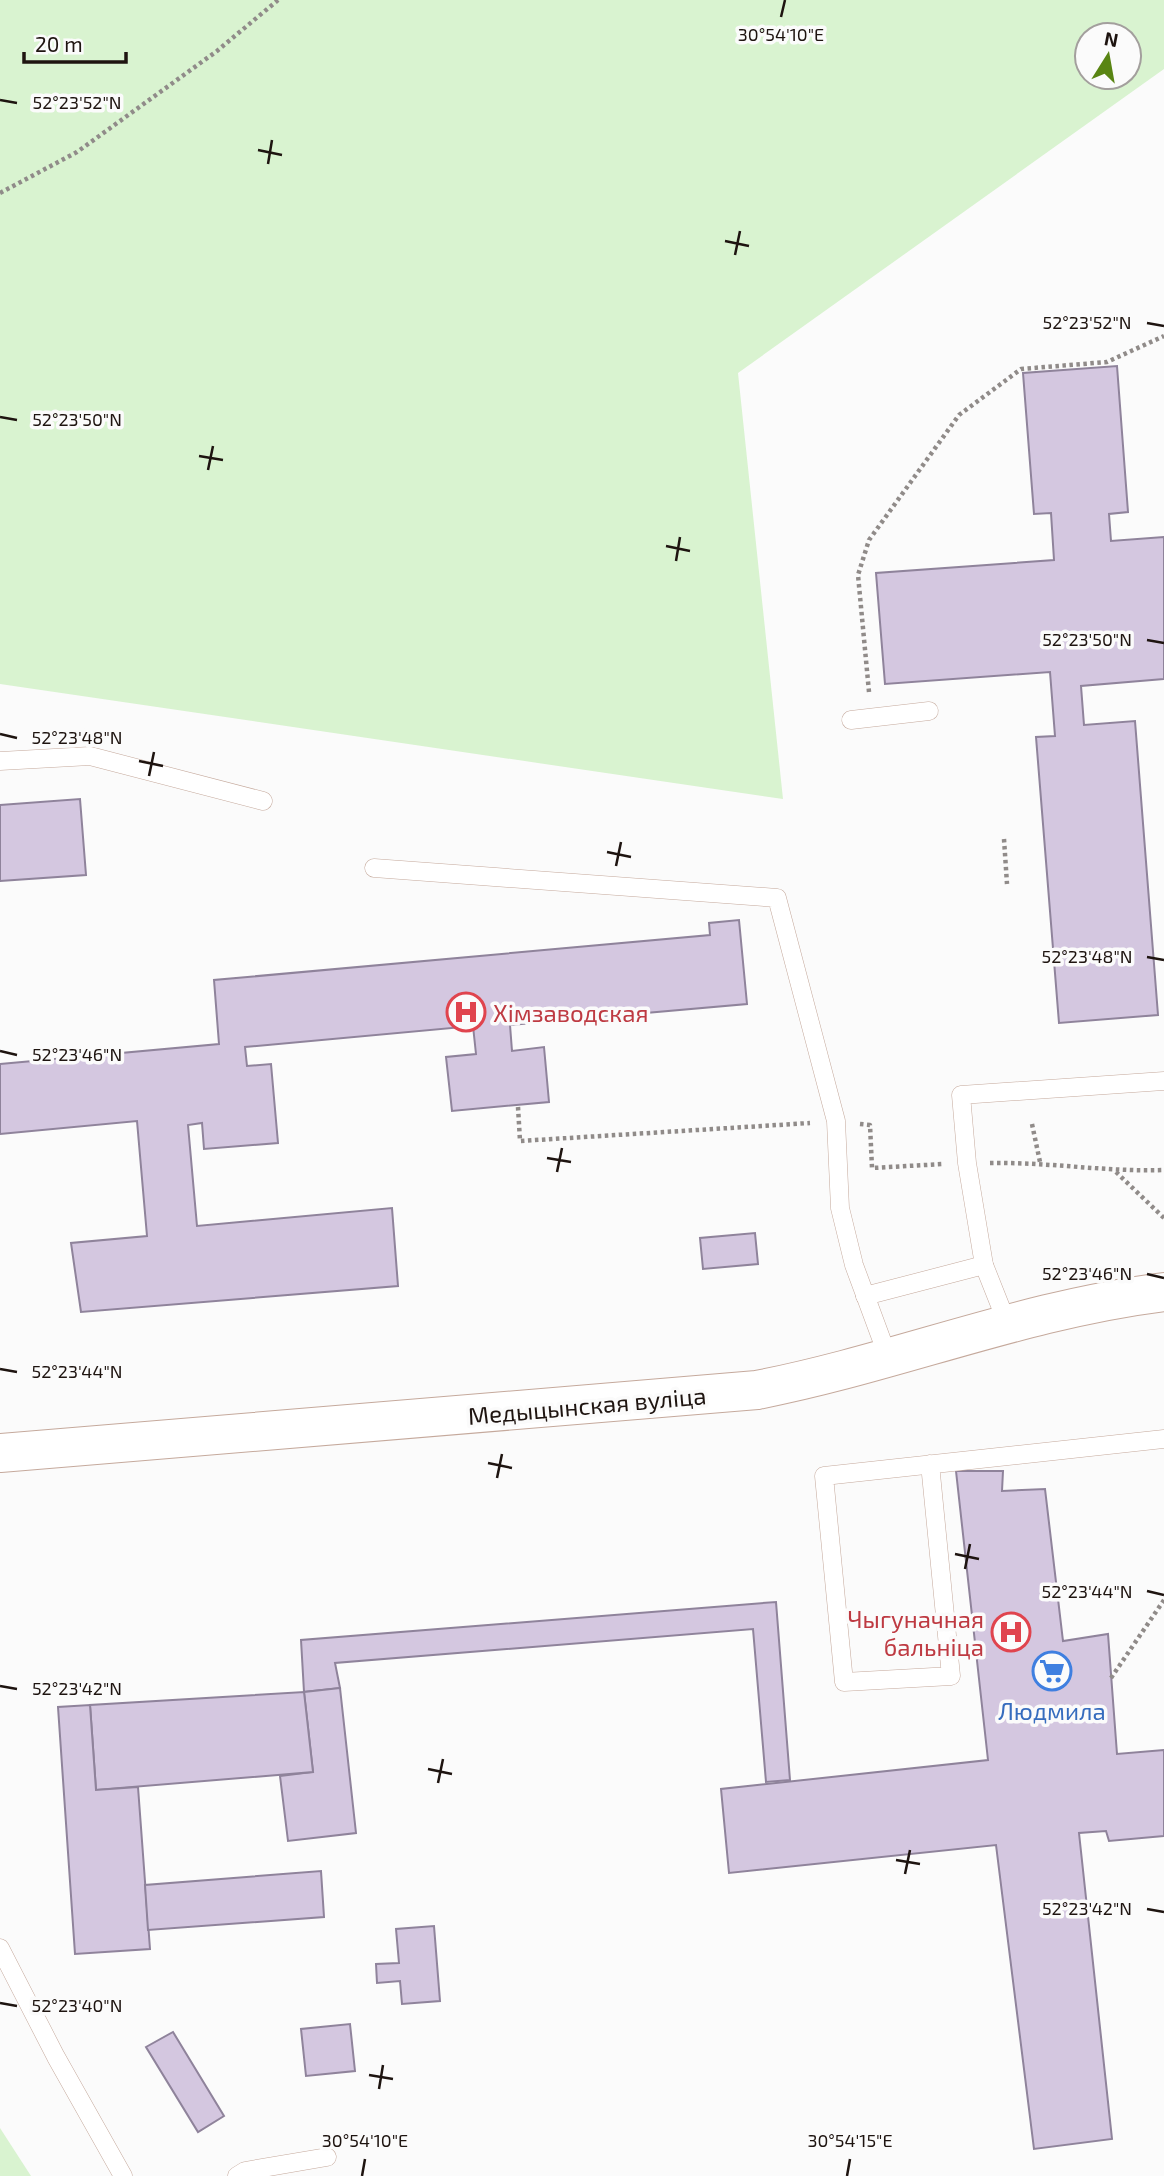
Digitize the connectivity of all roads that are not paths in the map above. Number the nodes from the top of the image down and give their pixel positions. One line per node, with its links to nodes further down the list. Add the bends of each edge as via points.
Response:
1 (929, 711): 2 (lane)
2 (851, 720)
3 (0, 761): 4 (lane, via 90,756)
4 (263, 801)
5 (374, 868): 9 (lane, via 777,898 836,1121 840,1208)
6 (1164, 1081): 7 (lane, via 961,1095)
7 (984, 1265): 9 (lane); 10 (lane)
8 (1164, 1292): 10 (street, Медыцынская вуліца, via 1086,1303)
9 (865, 1296): 11 (lane)
10 (1007, 1323): 11 (street, Медыцынская вуліца)
11 (888, 1357): 13 (street, Медыцынская вуліца, via 757,1390)
12 (1164, 1440): 14 (lane)
13 (0, 1453)
14 (930, 1464): 14 (lane, via 951,1676 844,1682 824,1476)
15 (0, 1948): 17 (lane)
16 (327, 2157): 18 (lane)
17 (123, 2176)
18 (237, 2176)

